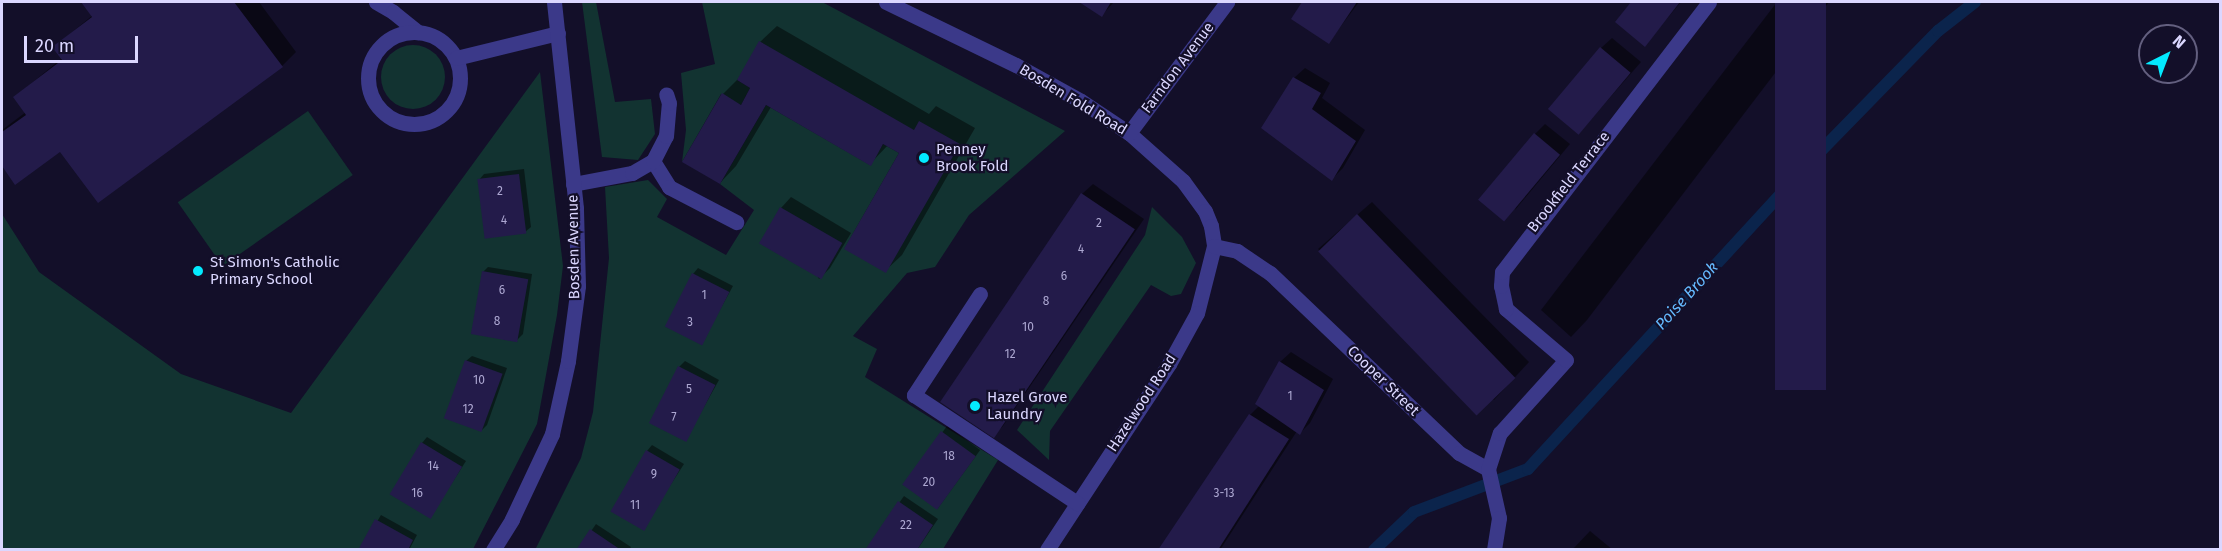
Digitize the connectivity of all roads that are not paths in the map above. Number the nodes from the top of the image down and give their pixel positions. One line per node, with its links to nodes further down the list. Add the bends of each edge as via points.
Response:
1 (376, 2): 6 (street)
2 (554, 2): 7 (street, Bosden Avenue)
3 (886, 2): 10 (street, Bosden Fold Road, via 1016,65)
4 (1227, 2): 10 (street, Farndon Avenue)
5 (1709, 2): 16 (street, Brookfield Terrace, via 1502,272 1506,309 1566,360 1500,433)
6 (418, 32): 8 (street, via 434,36); 8 (street, via 390,39 378,48 371,61 369,90 385,115 412,125 428,123 442,115 453,104 459,89)
7 (558, 33): 8 (street); 12 (street, Bosden Avenue)
8 (456, 58)
9 (666, 94): 11 (street, via 666,136)
10 (1129, 133): 14 (street, Bosden Fold Road, via 1183,181 1205,211)
11 (653, 161): 12 (street, via 632,173); 13 (street, via 669,187)
12 (573, 184): 18 (street, Bosden Avenue, via 578,286 568,361 552,434 512,519)
13 (736, 222)
14 (1214, 246): 16 (street, Cooper Street, via 1237,251 1270,273 1459,453); 17 (street, Hazelwood Road, via 1197,313 1169,364)
15 (980, 294): 17 (street, via 914,395)
16 (1488, 469): 20 (street, via 1499,518)
17 (1077, 503): 19 (street, Hazelwood Road)
18 (493, 549)
19 (1047, 549)
20 (1494, 549)

